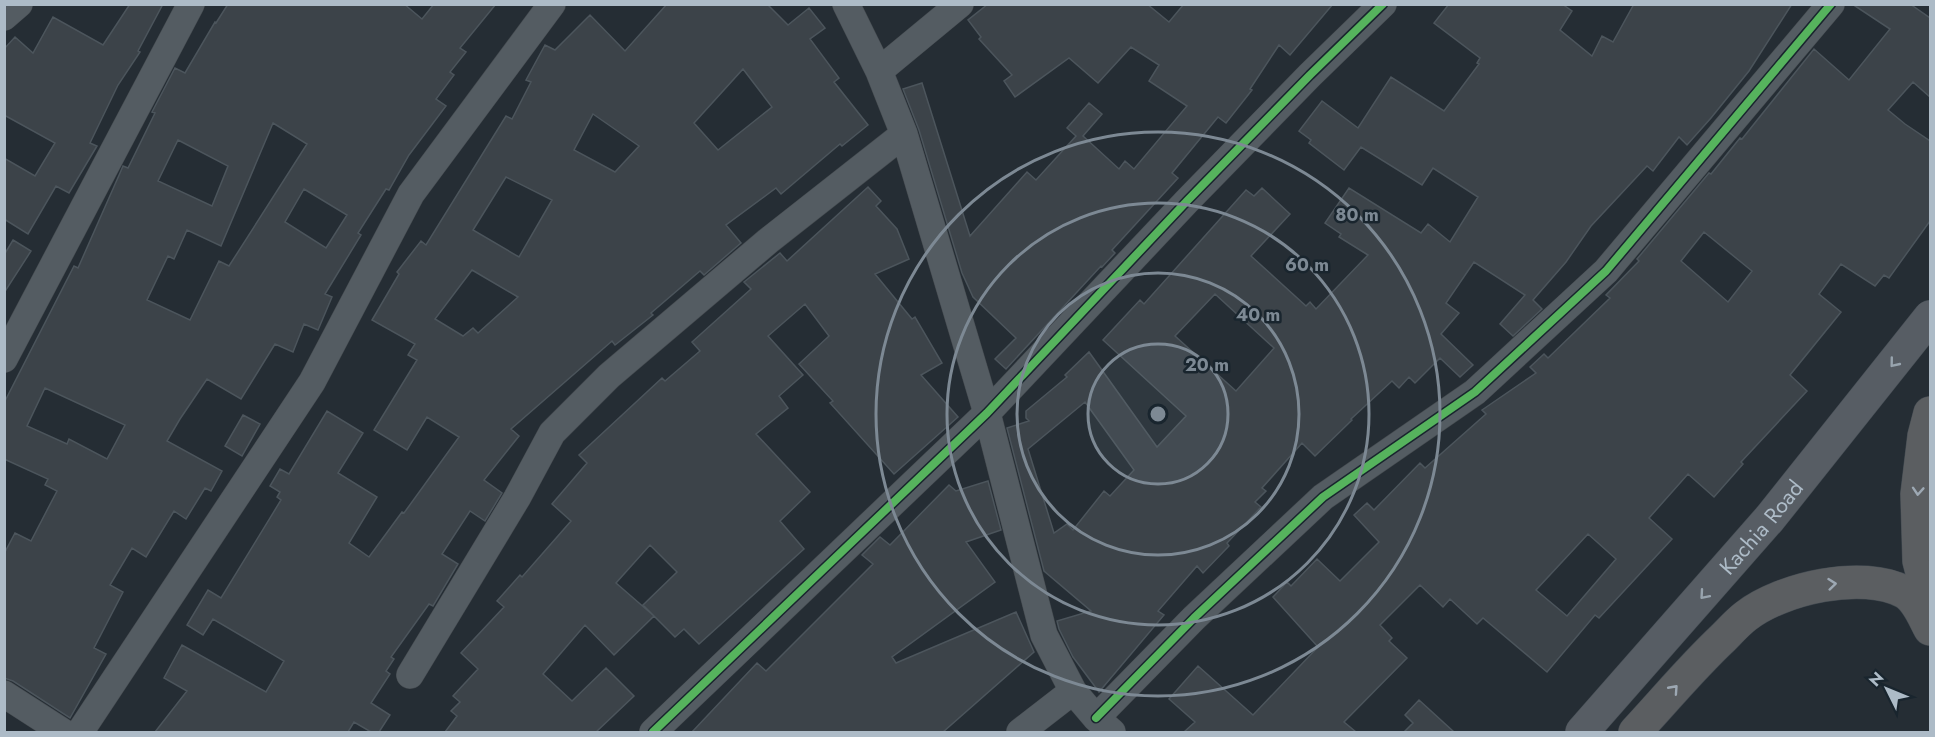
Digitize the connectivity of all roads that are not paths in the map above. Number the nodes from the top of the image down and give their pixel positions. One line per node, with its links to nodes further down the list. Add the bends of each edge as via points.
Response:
1 (19, 4): 8 (street)
2 (191, 4): 12 (street)
3 (552, 4): 22 (street, via 411,194 312,382)
4 (846, 4): 9 (street)
5 (960, 4): 9 (street)
6 (1383, 4): 13 (street, via 1187,201)
7 (1831, 4): 20 (street, via 1606,271 1475,392 1323,497 1194,618)
8 (4, 17)
9 (879, 71): 10 (street)
10 (904, 134): 13 (street); 17 (street, via 768,241 618,368 552,433)
11 (1930, 317): 25 (main road, Kachia Road, one-way to 25, via 1770,518)
12 (4, 359)
13 (987, 413): 18 (street, via 1044,635); 23 (street)
14 (1930, 413): 15 (highway, one-way to 15, via 1917,494 1919,561)
15 (1930, 603)
16 (1930, 629): 26 (highway, one-way to 16, via 1747,615 1780,598 1823,585 1884,585 1905,593 1916,603)
17 (410, 675)
18 (1073, 691): 20 (street); 24 (street)
19 (4, 694): 21 (street)
20 (1104, 725)
21 (63, 732)
22 (80, 732)
23 (653, 732)
24 (1020, 732)
25 (1582, 732)
26 (1635, 732)

